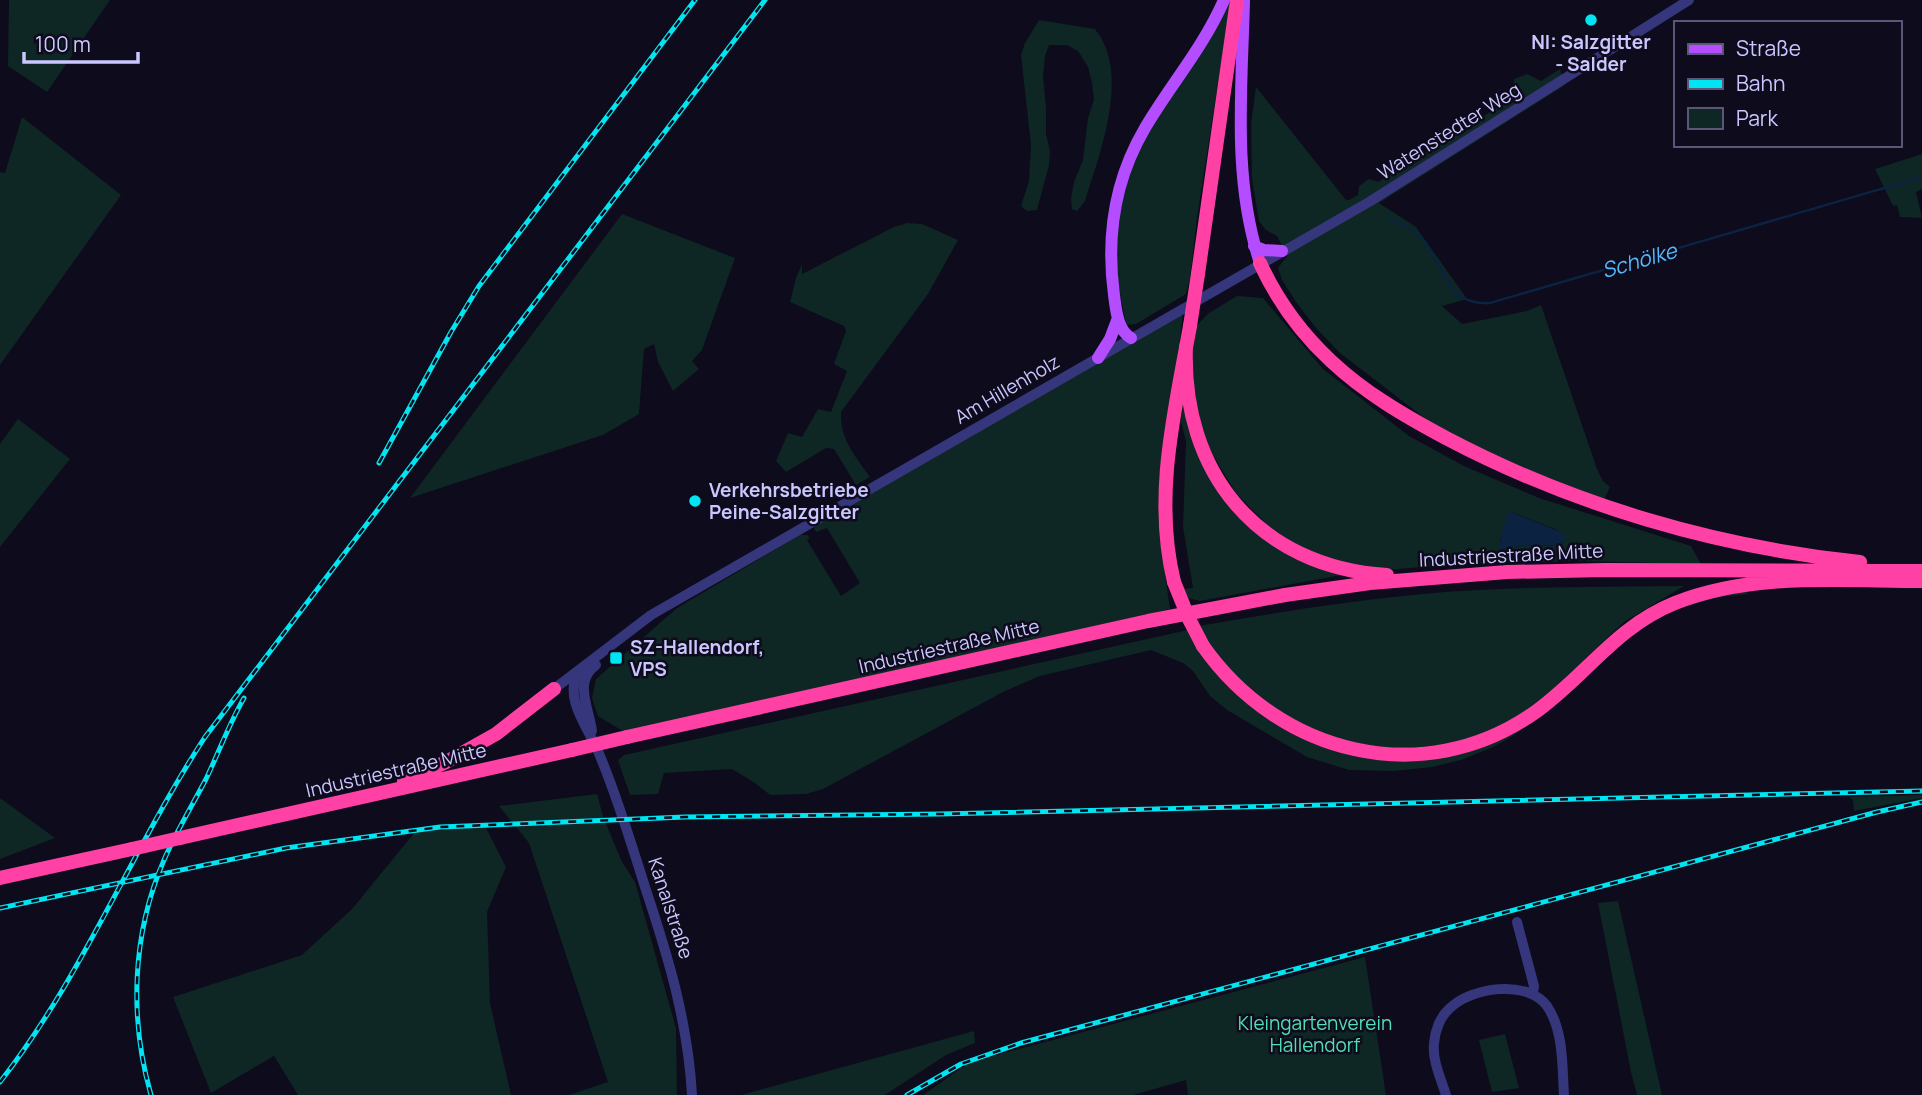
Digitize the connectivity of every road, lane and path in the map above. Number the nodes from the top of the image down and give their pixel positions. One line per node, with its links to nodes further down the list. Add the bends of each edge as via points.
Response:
1 (1224, 0): 9 (main road, via 1195,55 1141,135 1123,175 1111,251)
2 (1237, 0): 11 (highway, bridge)
3 (1244, 0): 6 (main road, via 1241,165)
4 (1689, 0): 5 (street, Watenstedter Weg)
5 (1370, 202): 7 (street, Am Hillenholz)
6 (1254, 246): 7 (main road); 8 (main road)
7 (1282, 251): 8 (street, Am Hillenholz)
8 (1260, 263): 10 (street, Am Hillenholz); 13 (highway, via 1292,316 1332,362 1369,392 1465,448 1556,489 1694,533 1868,563)
9 (1118, 318): 10 (main road); 12 (main road)
10 (1131, 338): 12 (street, Am Hillenholz)
11 (1186, 346): 15 (highway, via 1190,409 1202,450 1228,495 1255,524 1323,564 1372,574); 16 (highway, bridge, via 1166,473 1166,531 1174,582 1203,646 1222,671 1269,713 1325,741 1399,754 1471,744 1521,721 1555,696 1618,636 1661,609 1700,594 1772,581)
12 (1098, 358): 17 (street, Am Hillenholz)
13 (1880, 570): 14 (highway, Industriestraße Mitte); 15 (highway, Industriestraße Mitte, via 1605,570)
14 (1922, 571)
15 (1431, 577): 23 (highway, Industriestraße Mitte, bridge, via 1216,607)
16 (1922, 581)
17 (664, 609): 18 (street, Am Hillenholz); 21 (street, Am Hillenholz, via 588,671)
18 (579, 670): 19 (street); 20 (street, Am Hillenholz)
19 (572, 688): 20 (street); 21 (street); 22 (street, Kanalstraße, via 576,708)
20 (554, 689): 23 (highway, via 496,734 446,762)
21 (583, 695): 22 (street, Kanalstraße)
22 (593, 738): 27 (street, Kanalstraße, via 673,973)
23 (336, 803): 24 (highway, Industriestraße Mitte, bridge)
24 (0, 878)
25 (1517, 922): 26 (street)
26 (1532, 993): 28 (street, via 1514,989 1481,992 1450,1008 1434,1042); 29 (street, via 1554,1020)
27 (692, 1095)
28 (1446, 1095)
29 (1564, 1095)

